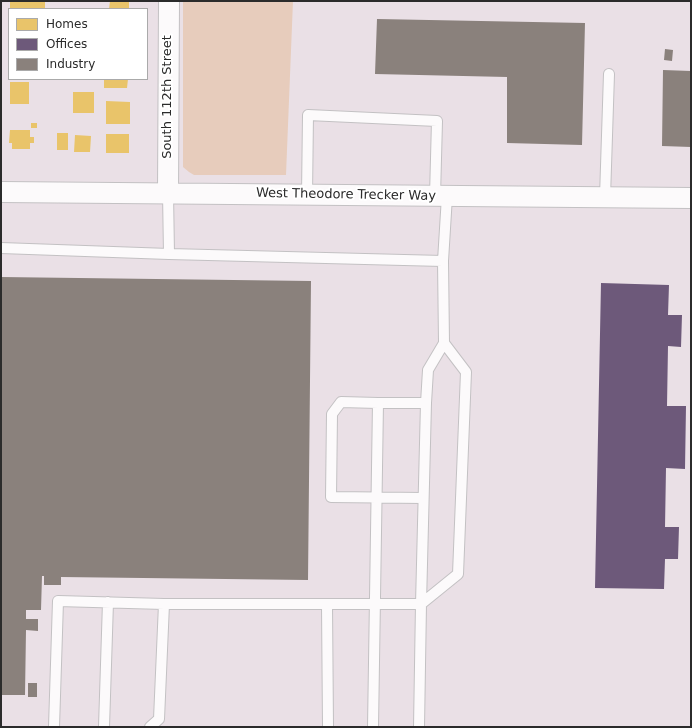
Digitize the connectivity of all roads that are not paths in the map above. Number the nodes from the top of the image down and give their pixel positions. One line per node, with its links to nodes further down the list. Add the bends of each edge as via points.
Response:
1 (169, 1): 4 (street, South 112th Street)
2 (609, 74): 7 (lane)
3 (1, 192): 4 (street, West Theodore Trecker Way)
4 (168, 193): 5 (street, West Theodore Trecker Way); 10 (lane)
5 (307, 195): 6 (street, West Theodore Trecker Way); 6 (lane, via 308,115 436,120)
6 (441, 196): 7 (street, West Theodore Trecker Way); 11 (lane)
7 (605, 197): 8 (street, West Theodore Trecker Way)
8 (691, 198)
9 (1, 248): 10 (lane)
10 (169, 254): 11 (lane)
11 (443, 261): 12 (lane)
12 (444, 343): 14 (lane, via 428,370); 20 (lane, via 466,372 458,574)
13 (378, 403): 14 (lane); 15 (lane); 15 (lane, via 341,402 332,414 330,497)
14 (426, 403): 16 (lane)
15 (377, 498): 16 (lane); 19 (lane)
16 (423, 498): 20 (lane)
17 (108, 602): 18 (lane); 22 (lane, via 58,601); 23 (lane)
18 (164, 604): 21 (lane); 24 (lane, via 159,719)
19 (375, 604): 20 (lane); 21 (lane); 26 (lane)
20 (421, 604): 27 (lane)
21 (327, 605): 25 (lane)
22 (54, 727)
23 (104, 727)
24 (150, 727)
25 (328, 727)
26 (373, 727)
27 (419, 727)

